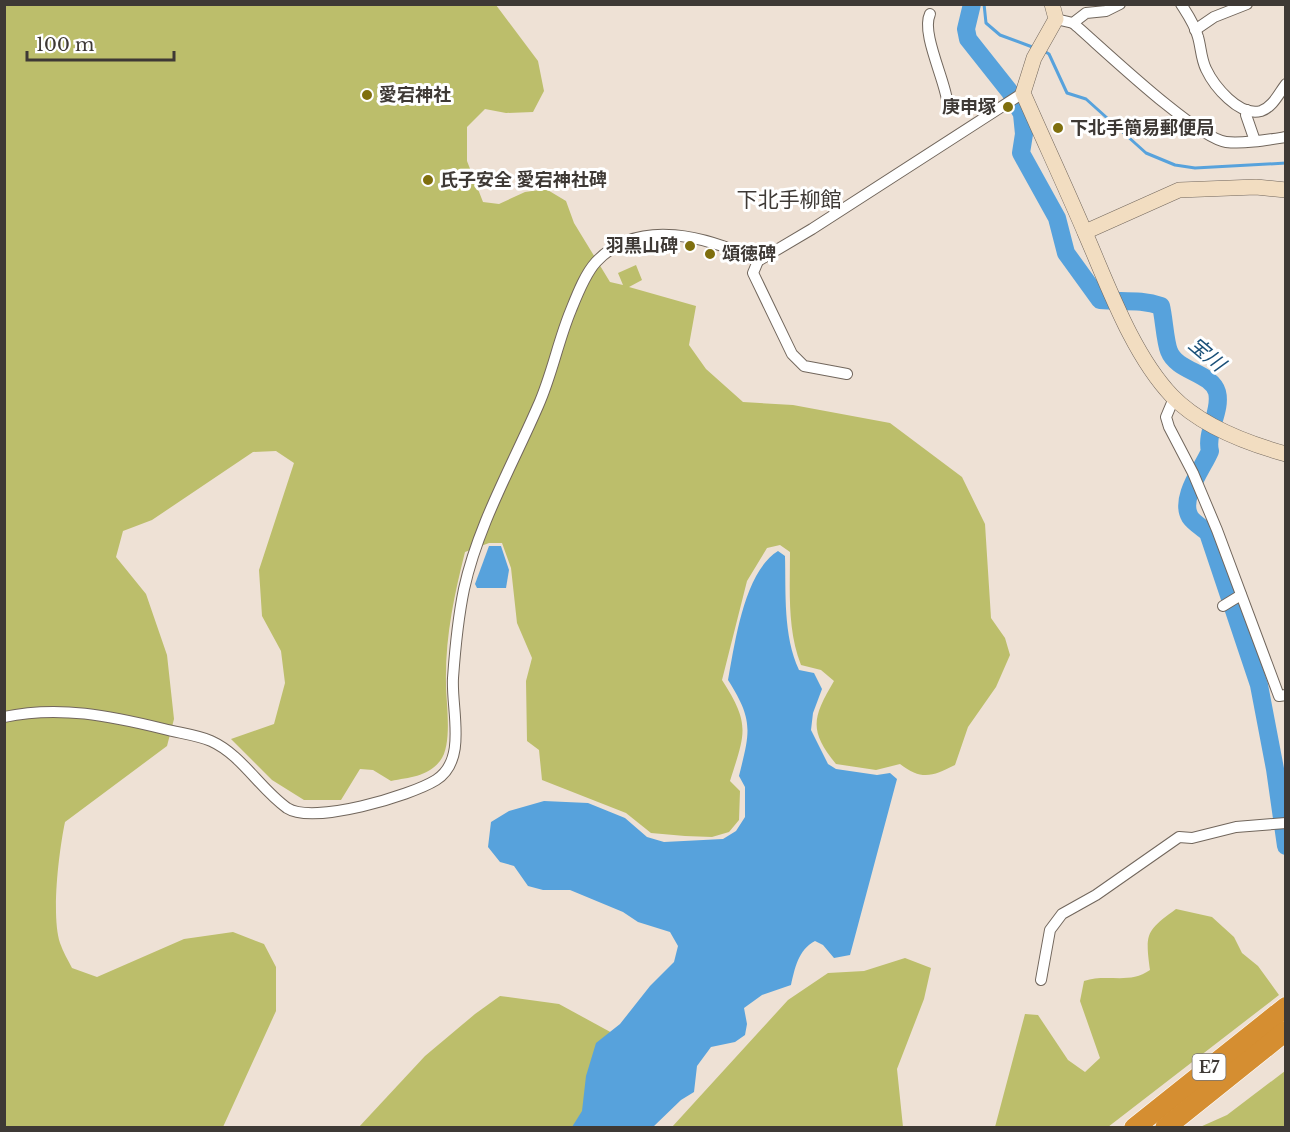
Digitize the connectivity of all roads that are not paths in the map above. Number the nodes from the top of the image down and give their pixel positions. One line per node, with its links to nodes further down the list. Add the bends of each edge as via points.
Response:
1 (1120, 4): 4 (street, via 1106,11)
2 (1181, 4): 8 (street)
3 (1247, 4): 8 (street, via 1214,17)
4 (1084, 9): 7 (street)
5 (1054, 12): 7 (street); 10 (street)
6 (930, 14): 11 (street, via 927,19 933,53)
7 (1073, 23): 14 (street, via 1203,132 1225,142)
8 (1195, 30): 12 (street, via 1204,66 1215,85)
9 (1286, 84): 12 (street, via 1268,107)
10 (1017, 97): 16 (street); 17 (street)
11 (947, 100)
12 (1247, 110): 14 (street)
13 (1286, 137): 14 (street)
14 (1255, 141)
15 (1286, 190): 16 (street, via 1179,190)
16 (1085, 232): 19 (street, via 1119,310 1154,375)
17 (758, 261): 18 (street, via 753,273 792,354 804,366); 24 (street, via 737,250 675,234 633,238 595,263 571,310 546,389 477,542 464,591 453,681 455,734 450,763 439,778 404,795 328,814 307,814 289,810 234,755 210,740 81,713 52,711)
18 (847, 374)
19 (1174, 398): 20 (street, via 1229,434); 21 (street, via 1166,417 1193,473)
20 (1286, 454)
21 (1241, 595): 22 (street); 23 (street, via 1279,696)
22 (1223, 606)
23 (1286, 695)
24 (4, 717)
25 (1286, 823): 26 (street, via 1179,837 1062,914 1050,930)
26 (1041, 980)
27 (1286, 1007): 29 (highway, E7)
28 (1286, 1031): 30 (highway, E7)
29 (1134, 1128)
30 (1165, 1128)

